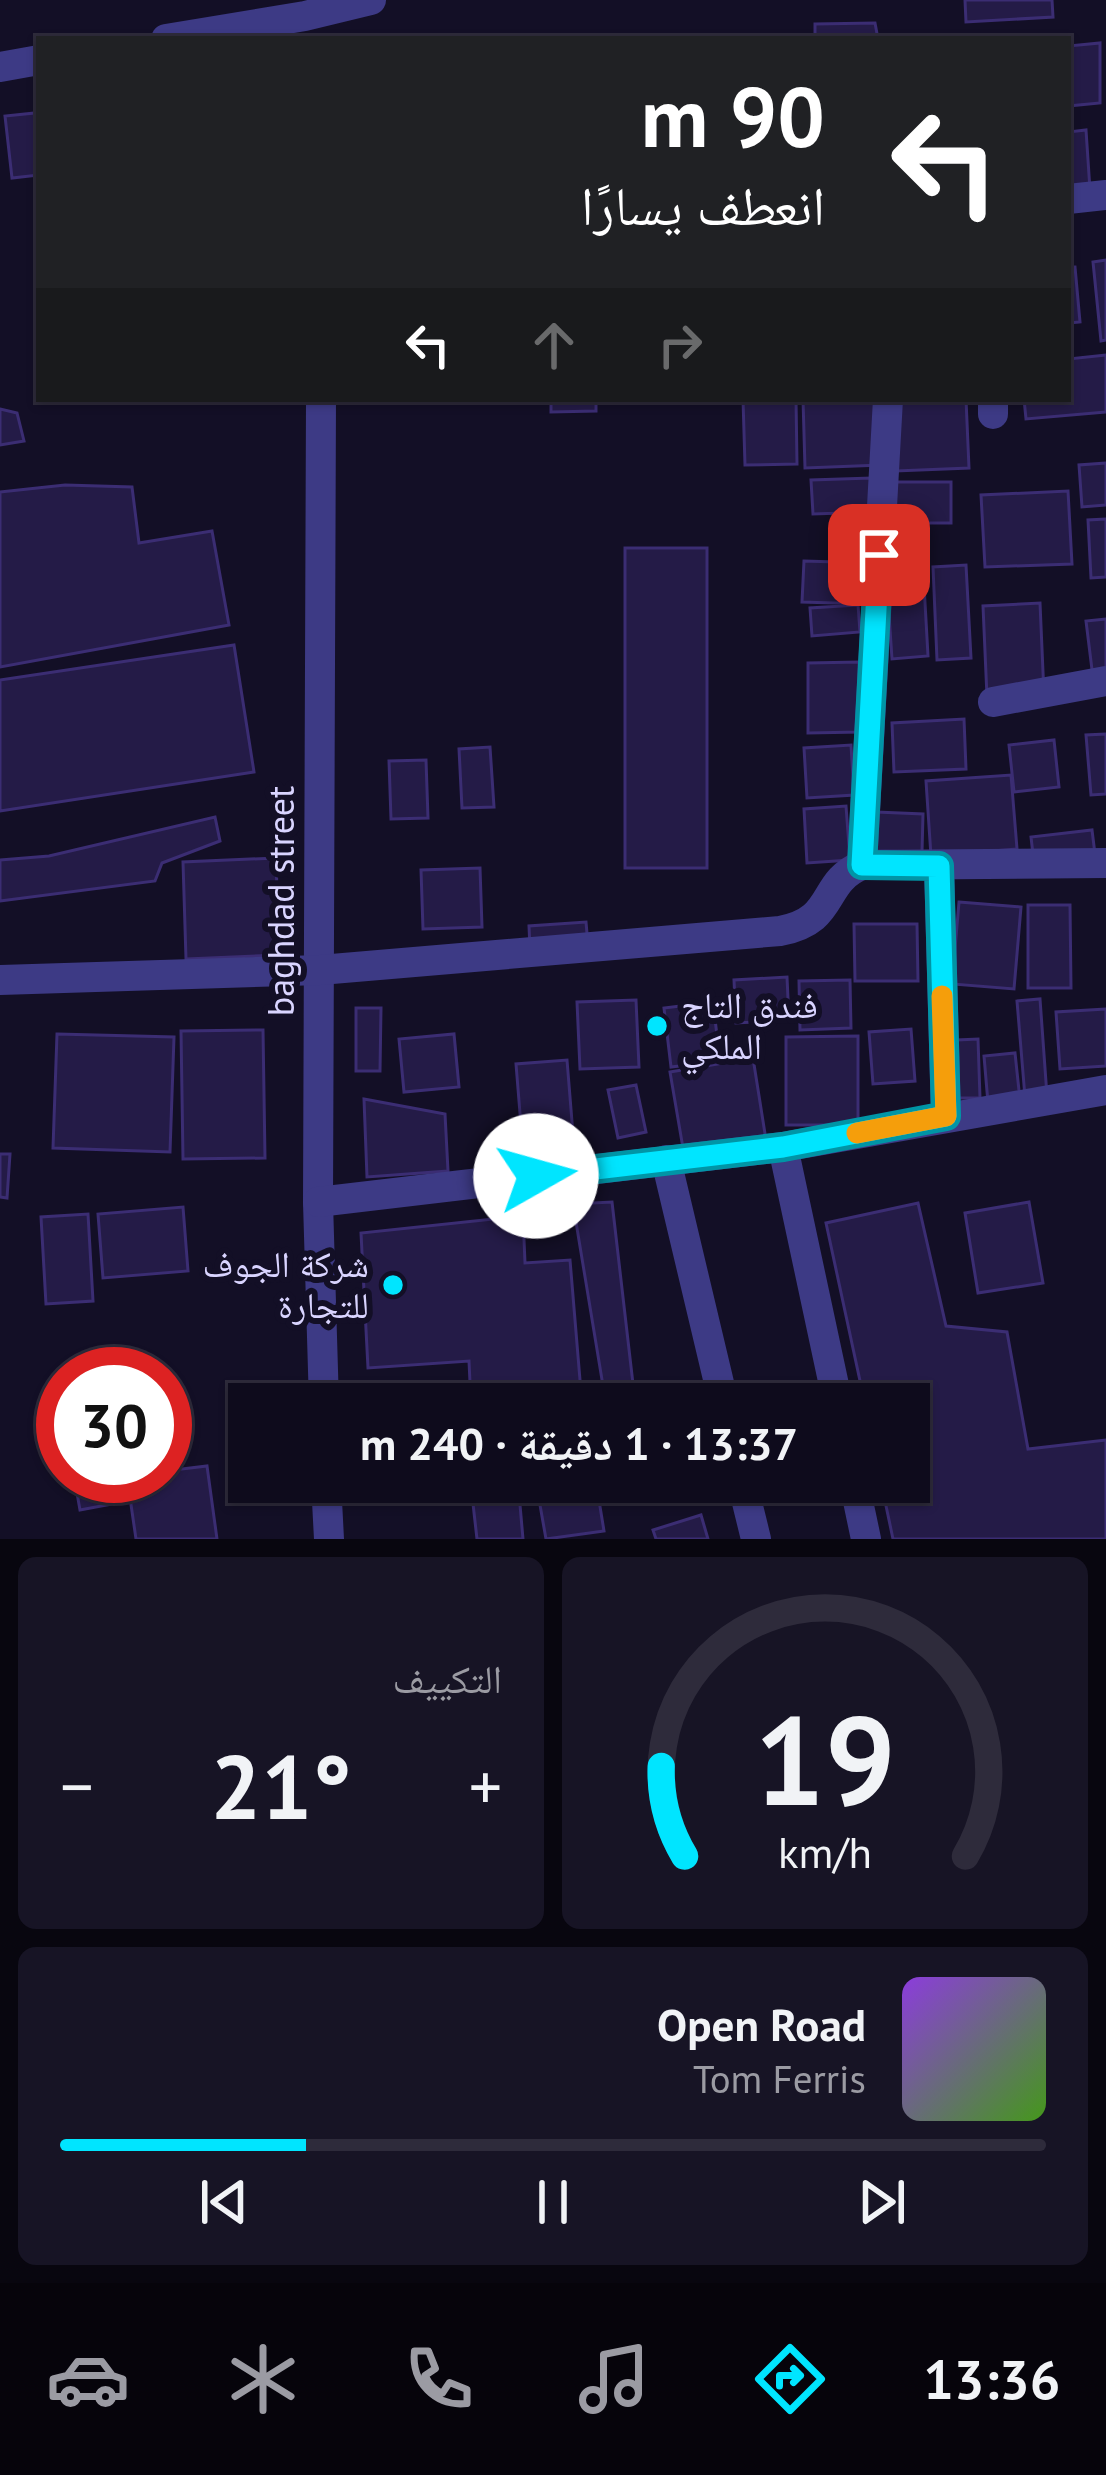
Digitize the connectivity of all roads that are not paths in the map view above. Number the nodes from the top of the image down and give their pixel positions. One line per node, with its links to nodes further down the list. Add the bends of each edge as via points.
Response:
1 (370, 0): 2 (street)
2 (322, 16): 3 (street)
3 (186, 36)
4 (36, 61): 5 (street)
5 (0, 67)
6 (1106, 195): 7 (street)
7 (1071, 199)
8 (321, 402): 15 (street, baghdad street)
9 (889, 402): 13 (street)
10 (1106, 681): 11 (street)
11 (993, 702)
12 (1106, 863): 14 (street)
13 (862, 865): 14 (street); 15 (street, via 845,872 806,926)
14 (939, 866): 18 (street)
15 (320, 970): 16 (street); 21 (street, baghdad street)
16 (0, 980)
17 (1106, 1090): 18 (street)
18 (946, 1116): 19 (street)
19 (783, 1147): 20 (street); 24 (street)
20 (666, 1160): 21 (street); 23 (street)
21 (318, 1202): 22 (street, baghdad street)
22 (323, 1383)
23 (719, 1383)
24 (834, 1383)
25 (327, 1503): 28 (street)
26 (747, 1503): 29 (street)
27 (858, 1503): 30 (street)
28 (329, 1539)
29 (756, 1539)
30 (866, 1539)

